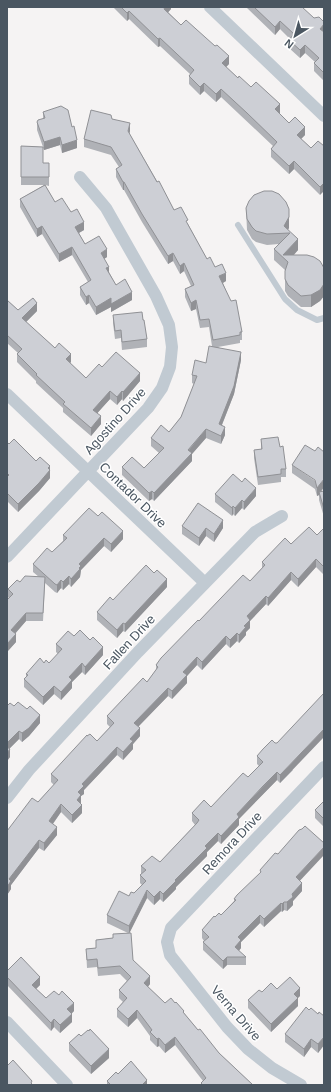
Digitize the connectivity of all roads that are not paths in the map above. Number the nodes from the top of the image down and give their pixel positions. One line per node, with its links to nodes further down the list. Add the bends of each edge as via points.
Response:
1 (210, 7): 2 (street)
2 (324, 116)
3 (80, 177): 7 (street, Agostino Drive, via 106,208 156,296 169,325 172,348 170,367 162,388 148,408)
4 (238, 225): 5 (lane, via 285,299 297,310 317,320)
5 (324, 318)
6 (7, 394): 7 (street, Contador Drive)
7 (88, 471): 9 (street, Agostino Drive); 10 (street, Contador Drive)
8 (282, 516): 10 (street, Fallen Drive, via 255,532)
9 (7, 557)
10 (205, 583): 12 (street, Fallen Drive, via 29,770)
11 (324, 767): 13 (street, Remora Drive, via 171,928)
12 (7, 798)
13 (167, 942): 16 (street, Verna Drive, via 170,955 227,1027 248,1049 272,1068)
14 (7, 1022): 15 (street)
15 (67, 1085)
16 (301, 1085)

